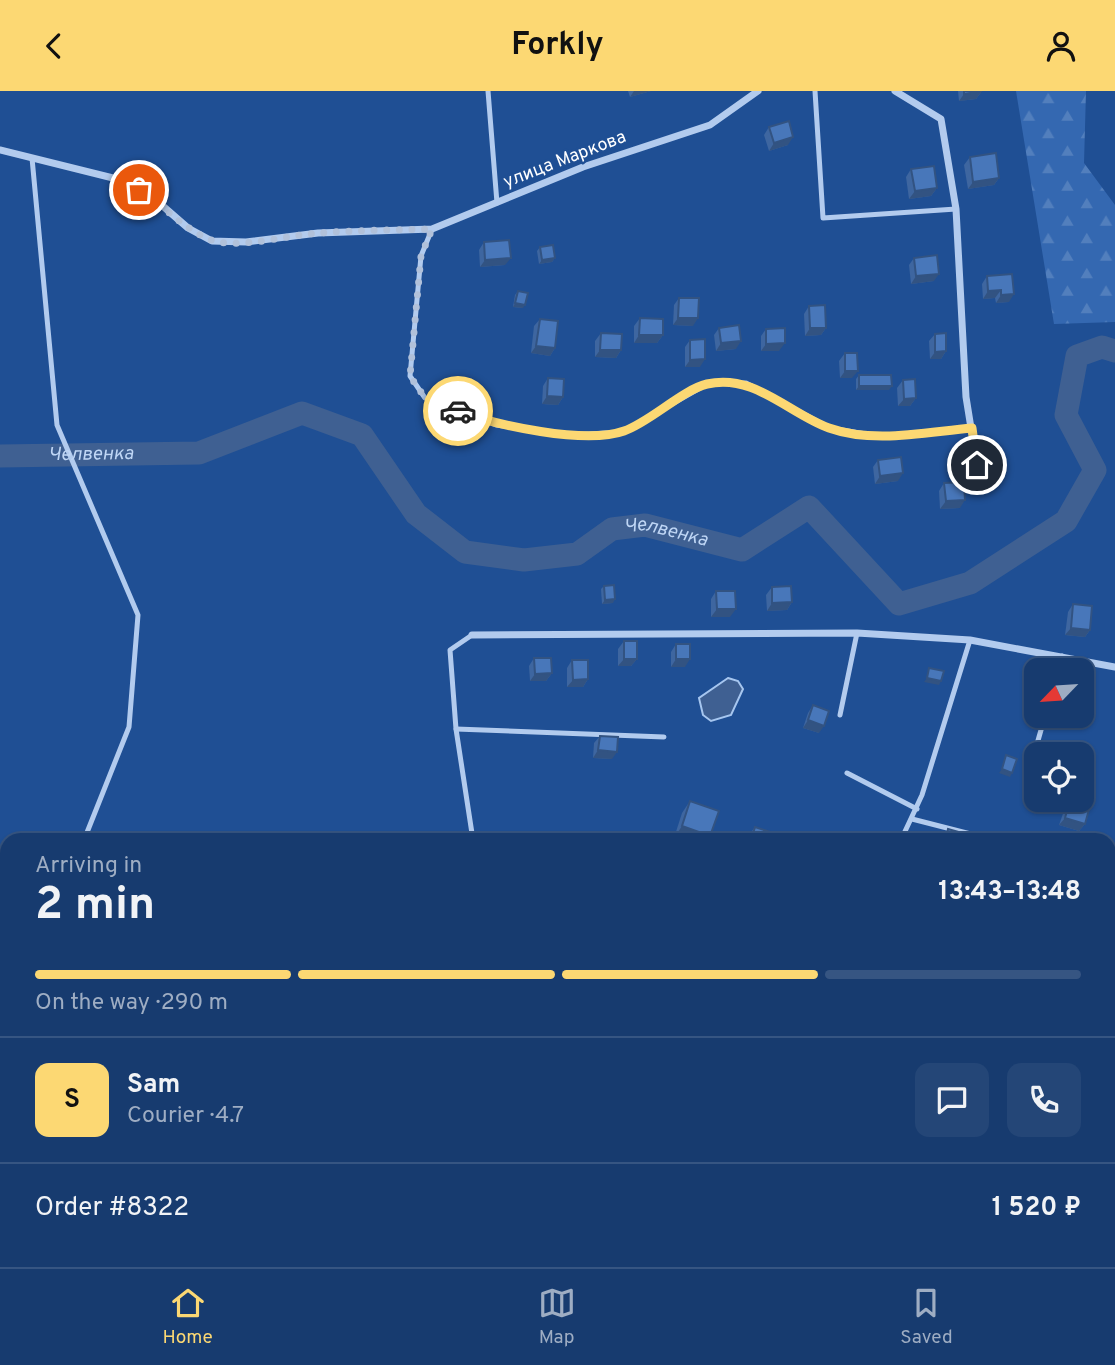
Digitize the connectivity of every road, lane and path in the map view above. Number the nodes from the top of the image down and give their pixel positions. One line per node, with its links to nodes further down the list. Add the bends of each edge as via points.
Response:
1 (488, 91): 7 (lane, улица Маркова)
2 (758, 91): 7 (street, улица Маркова, via 710,125 583,167)
3 (815, 91): 8 (lane, via 823,218)
4 (895, 91): 8 (street, via 941,119)
5 (0, 150): 6 (street)
6 (32, 158): 9 (street, via 121,180 212,241); 23 (lane, via 57,425 138,615 130,727)
7 (497, 203): 9 (street)
8 (956, 209): 10 (street, via 966,397)
9 (432, 229): 10 (lane, via 421,256 410,376 425,398 484,421 571,435 623,432 706,384 746,383 830,428 878,436)
10 (972, 428): 11 (street)
11 (980, 484)
12 (857, 633): 13 (street); 14 (street); 17 (lane)
13 (472, 635): 18 (lane, via 450,650)
14 (970, 640): 15 (street); 21 (lane)
15 (1062, 656): 16 (street)
16 (1115, 667)
17 (839, 715)
18 (456, 729): 19 (lane); 24 (lane)
19 (664, 737)
20 (847, 773): 21 (lane)
21 (917, 809): 22 (lane)
22 (912, 819): 25 (lane); 26 (lane)
23 (87, 833)
24 (472, 833)
25 (905, 833)
26 (967, 833)

